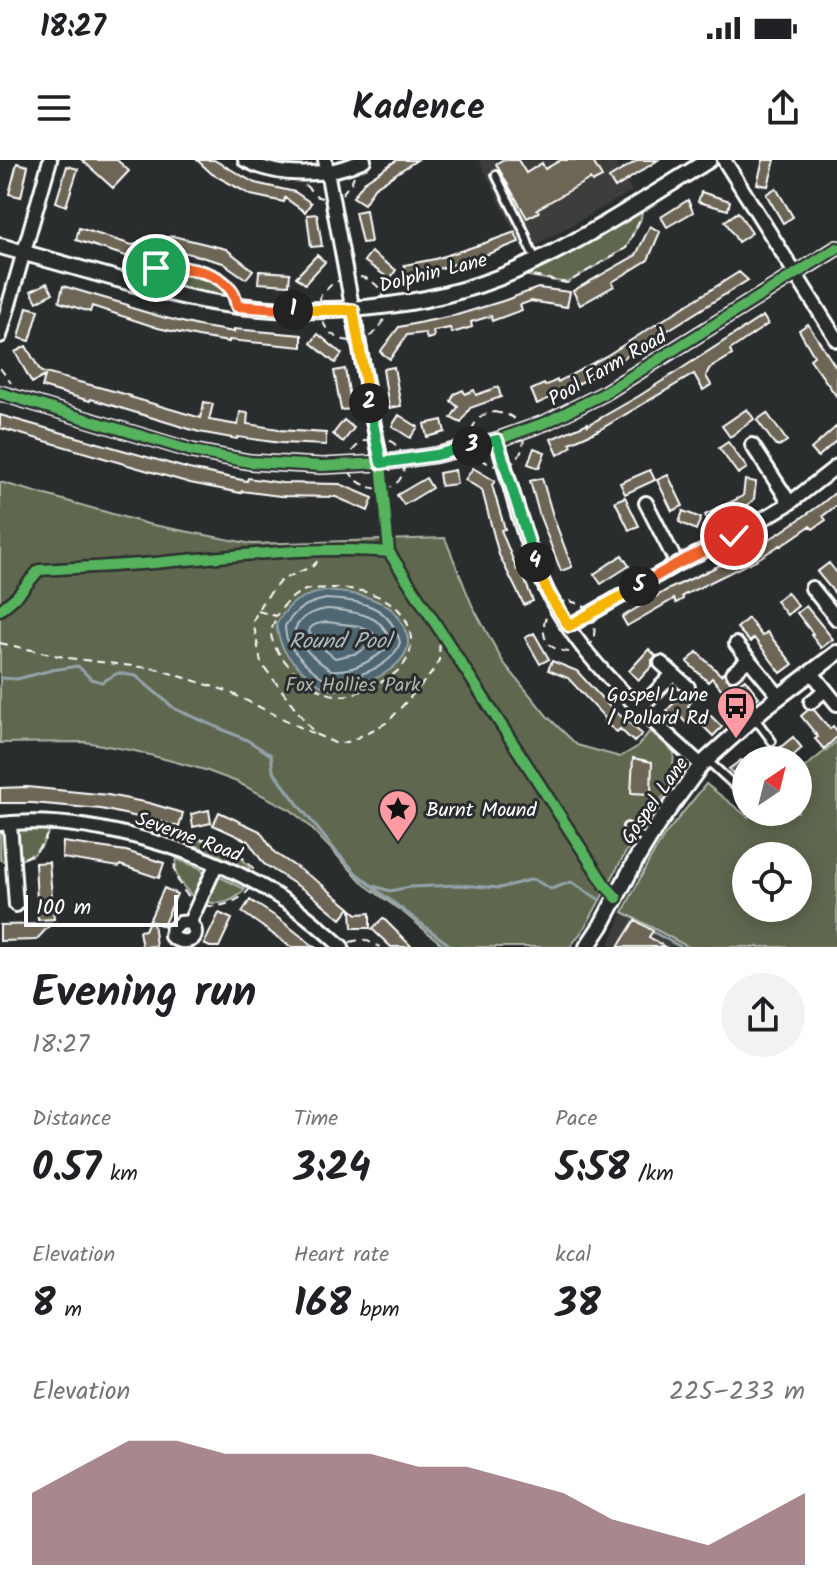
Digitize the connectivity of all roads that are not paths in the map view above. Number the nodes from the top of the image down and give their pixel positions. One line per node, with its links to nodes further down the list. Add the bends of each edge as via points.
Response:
1 (50, 160): 10 (street)
2 (245, 160): 6 (street, via 300,173)
3 (364, 160): 6 (street)
4 (709, 160): 11 (street, Dolphin Lane)
5 (724, 160): 12 (street)
6 (326, 166): 15 (street)
7 (496, 175): 11 (lane)
8 (0, 246): 10 (street, Dolphin Lane)
9 (837, 248): 12 (street, Pool Farm Road)
10 (23, 252): 13 (street, Dolphin Lane); 16 (street)
11 (537, 261): 15 (street, Dolphin Lane, via 423,299)
12 (796, 276): 17 (street); 19 (street, Pool Farm Road, via 603,394)
13 (143, 286): 14 (street, Dolphin Lane); 14 (lane, via 156,268 188,268 222,282)
14 (237, 306): 15 (street, Dolphin Lane)
15 (353, 310): 21 (street)
16 (0, 336)
17 (837, 340)
18 (6, 395): 21 (street, Pool Farm Road, via 192,451 250,462)
19 (497, 440): 21 (street, Pool Farm Road); 30 (street, via 534,560)
20 (752, 445): 24 (street)
21 (381, 463)
22 (837, 466): 24 (street)
23 (646, 503): 25 (street)
24 (790, 503): 25 (street)
25 (677, 564): 30 (street)
26 (812, 588): 28 (street)
27 (837, 594): 28 (street)
28 (825, 604): 29 (street)
29 (837, 619)
30 (569, 626): 43 (street, via 588,655)
31 (736, 644): 33 (street)
32 (837, 653): 36 (street, Gospel Lane)
33 (749, 659): 35 (street); 40 (street)
34 (661, 663): 37 (street)
35 (733, 673)
36 (812, 673): 39 (street); 40 (street, Gospel Lane)
37 (673, 674): 38 (street); 43 (street)
38 (688, 687)
39 (825, 690): 41 (street); 42 (street)
40 (779, 696): 44 (street, Gospel Lane)
41 (811, 702)
42 (837, 704)
43 (640, 708): 46 (street)
44 (754, 717): 45 (lane); 46 (street, Gospel Lane)
45 (772, 741)
46 (704, 762): 47 (lane); 50 (street, Gospel Lane)
47 (732, 785)
48 (5, 823): 51 (street, Severne Road, via 102,828); 52 (street)
49 (627, 827): 50 (lane)
50 (648, 840): 55 (street, Gospel Lane)
51 (216, 865): 53 (street); 54 (street, Severne Road, via 285,900)
52 (16, 905)
53 (190, 922)
54 (342, 947)
55 (587, 947)

